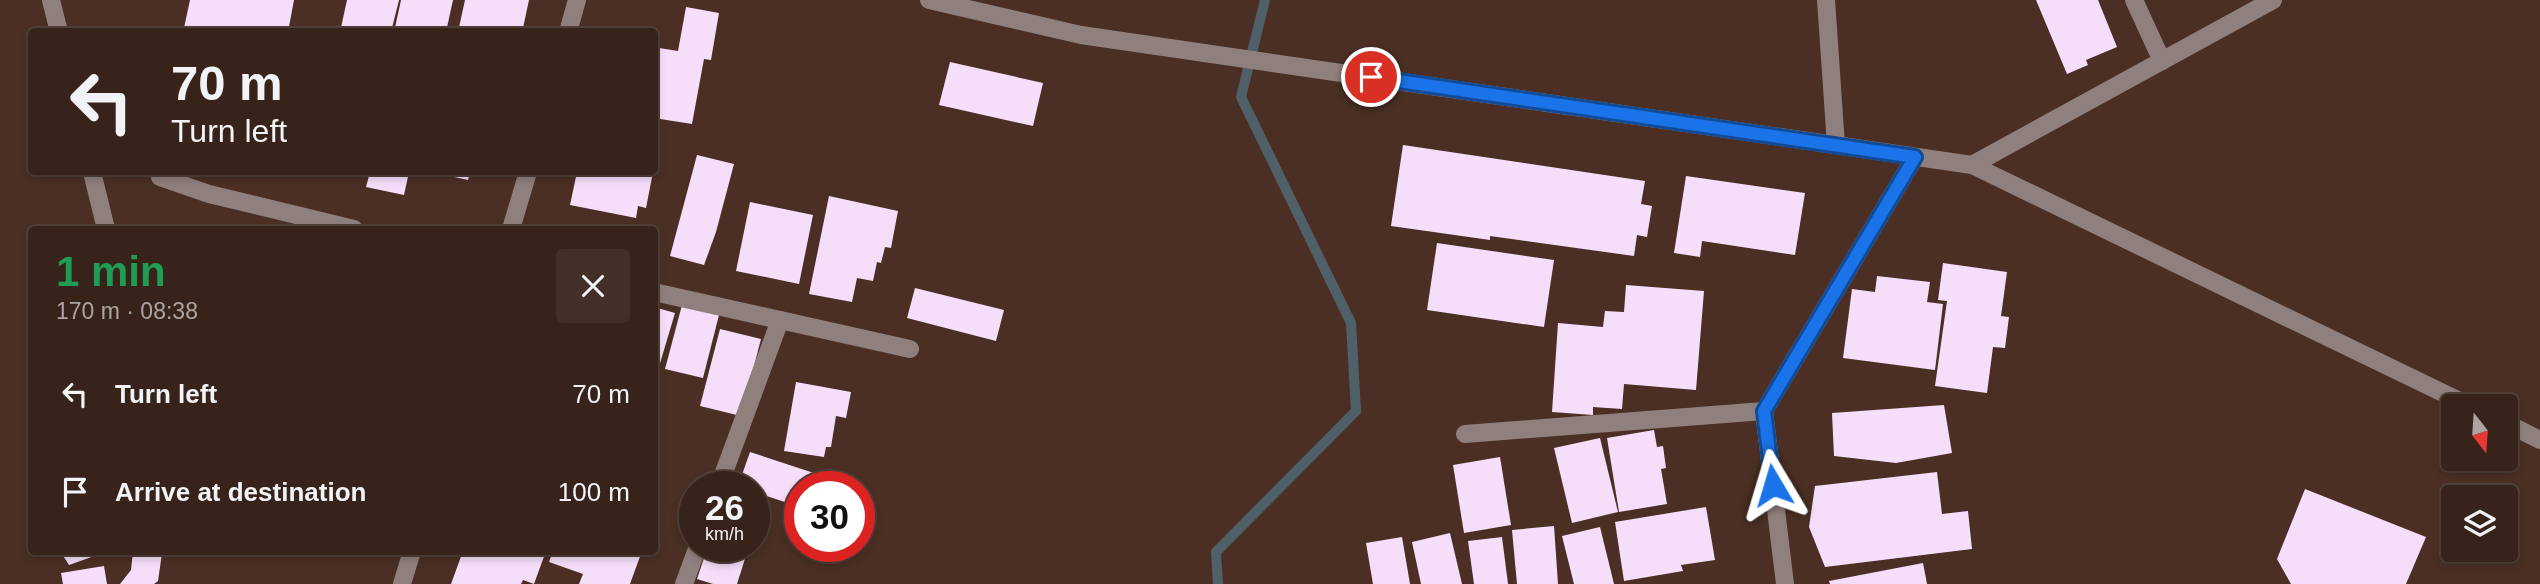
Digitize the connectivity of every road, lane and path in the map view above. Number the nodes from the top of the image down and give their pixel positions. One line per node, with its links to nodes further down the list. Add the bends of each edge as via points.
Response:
1 (51, 0): 7 (street)
2 (578, 0): 8 (street)
3 (929, 0): 10 (street, via 1081,35)
4 (1826, 0): 10 (street)
5 (2134, 0): 9 (street)
6 (2273, 0): 9 (street)
7 (58, 28)
8 (569, 28)
9 (2162, 61): 12 (street)
10 (1836, 145): 11 (street)
11 (1915, 157): 12 (street); 23 (street)
12 (1972, 165): 22 (street)
13 (93, 175): 16 (street)
14 (527, 175): 18 (street)
15 (160, 177): 17 (street, via 264,209)
16 (105, 226)
17 (340, 226)
18 (513, 226)
19 (658, 293): 20 (street)
20 (780, 320): 21 (street); 27 (street)
21 (910, 349)
22 (2445, 394)
23 (1764, 411): 25 (street); 32 (street)
24 (2518, 429): 26 (street)
25 (1465, 434)
26 (2540, 440)
27 (725, 471)
28 (411, 555): 30 (street)
29 (692, 562): 31 (street)
30 (402, 584)
31 (684, 584)
32 (1785, 584)

